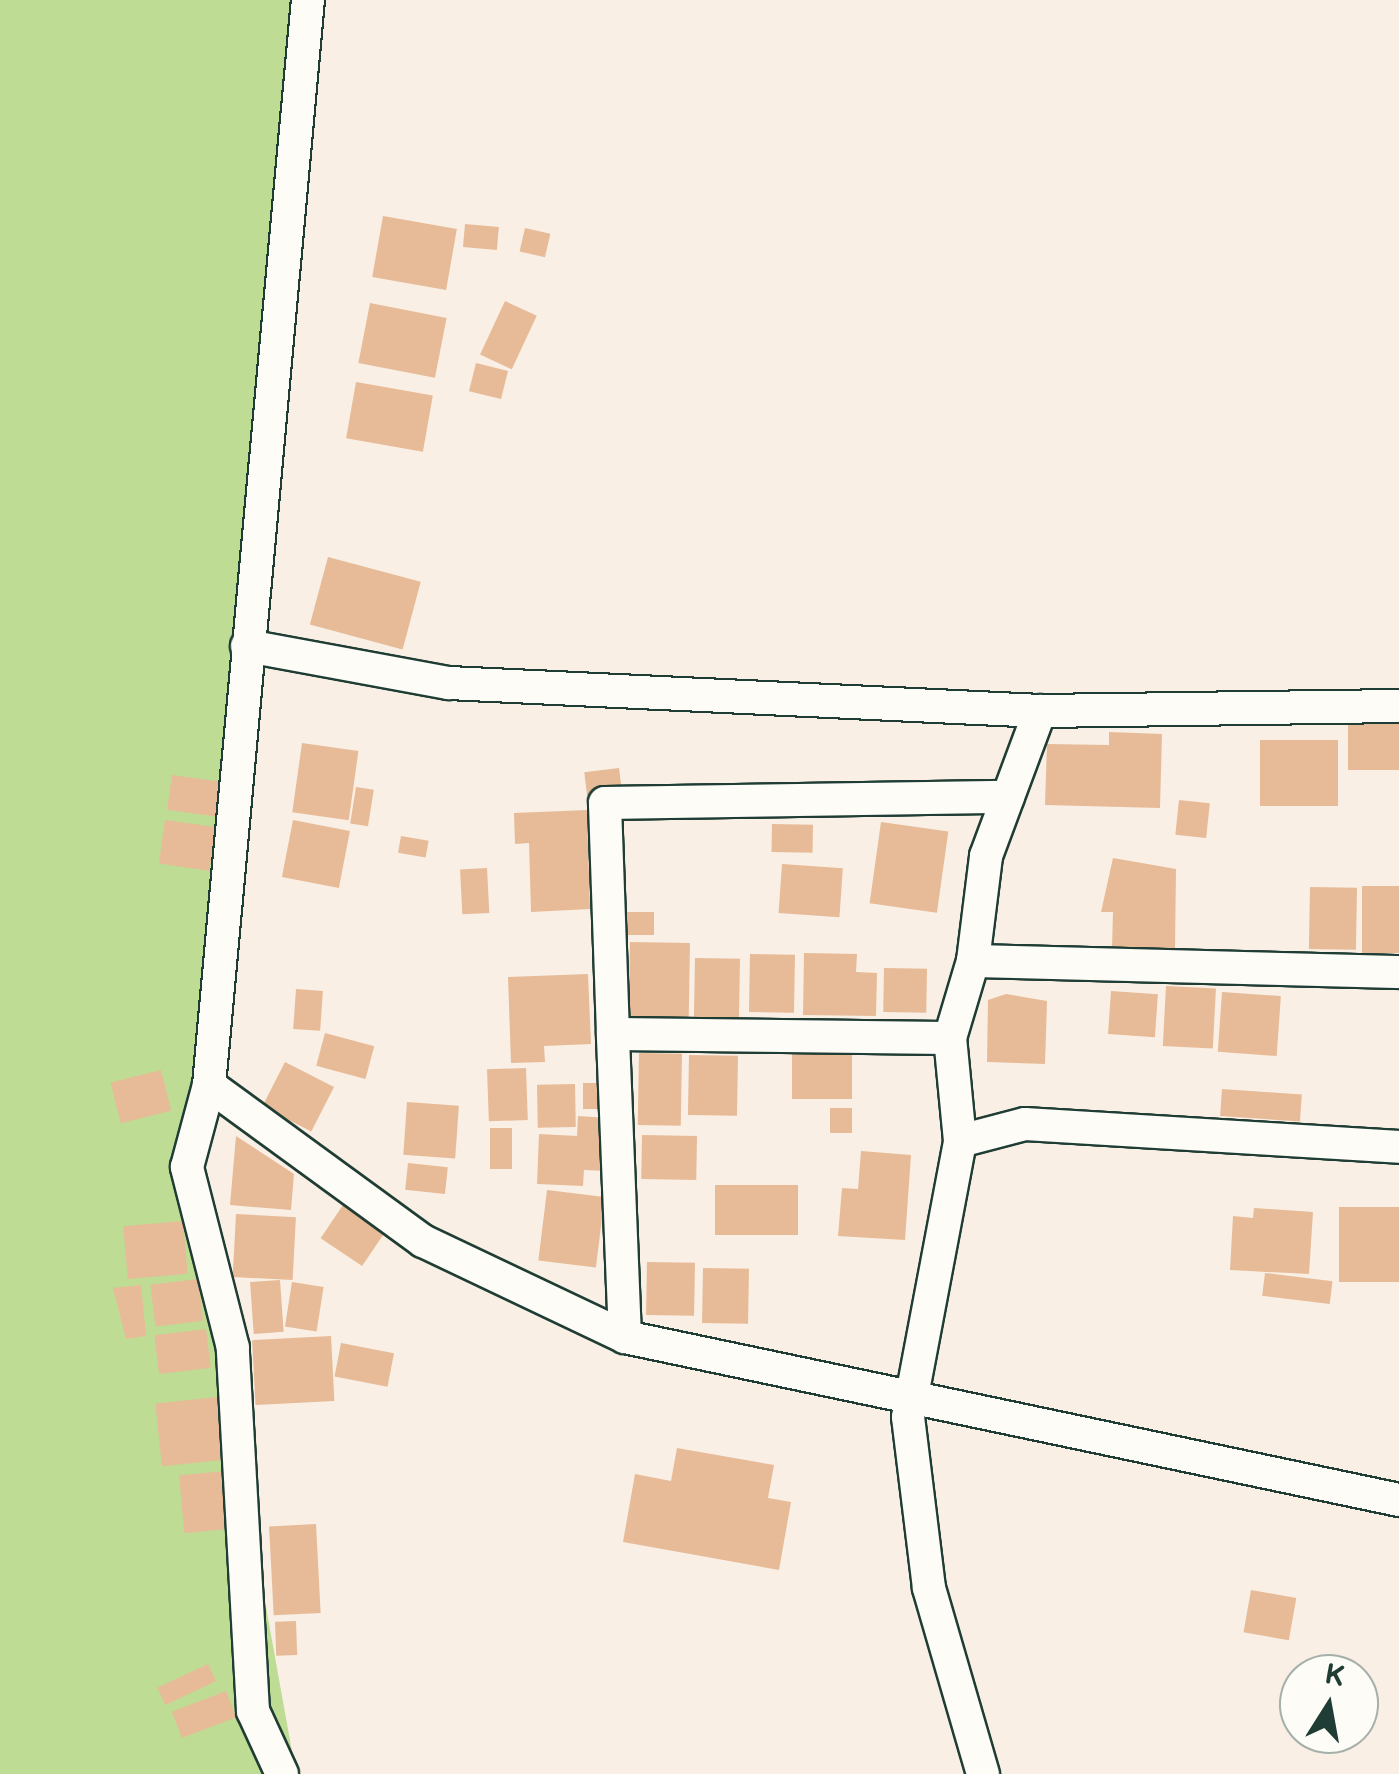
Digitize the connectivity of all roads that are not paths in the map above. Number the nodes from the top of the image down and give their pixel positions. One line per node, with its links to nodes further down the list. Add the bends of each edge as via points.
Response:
1 (308, 0): 2 (street)
2 (247, 646): 4 (street, via 449,683); 10 (street)
3 (1399, 706): 4 (street)
4 (1040, 711): 5 (street)
5 (1008, 797): 6 (street, via 986,856); 8 (street, via 605,803)
6 (973, 961): 7 (street); 9 (street)
7 (1399, 972)
8 (613, 1034): 9 (street); 13 (street)
9 (950, 1038): 11 (street)
10 (209, 1085): 13 (street, via 423,1240); 16 (street, via 187,1167 233,1348 253,1712)
11 (960, 1141): 12 (street, via 1025,1124); 14 (street)
12 (1399, 1147)
13 (625, 1337): 14 (street)
14 (911, 1399): 15 (street); 17 (street, via 928,1588)
15 (1399, 1500)
16 (282, 1774)
17 (983, 1774)

